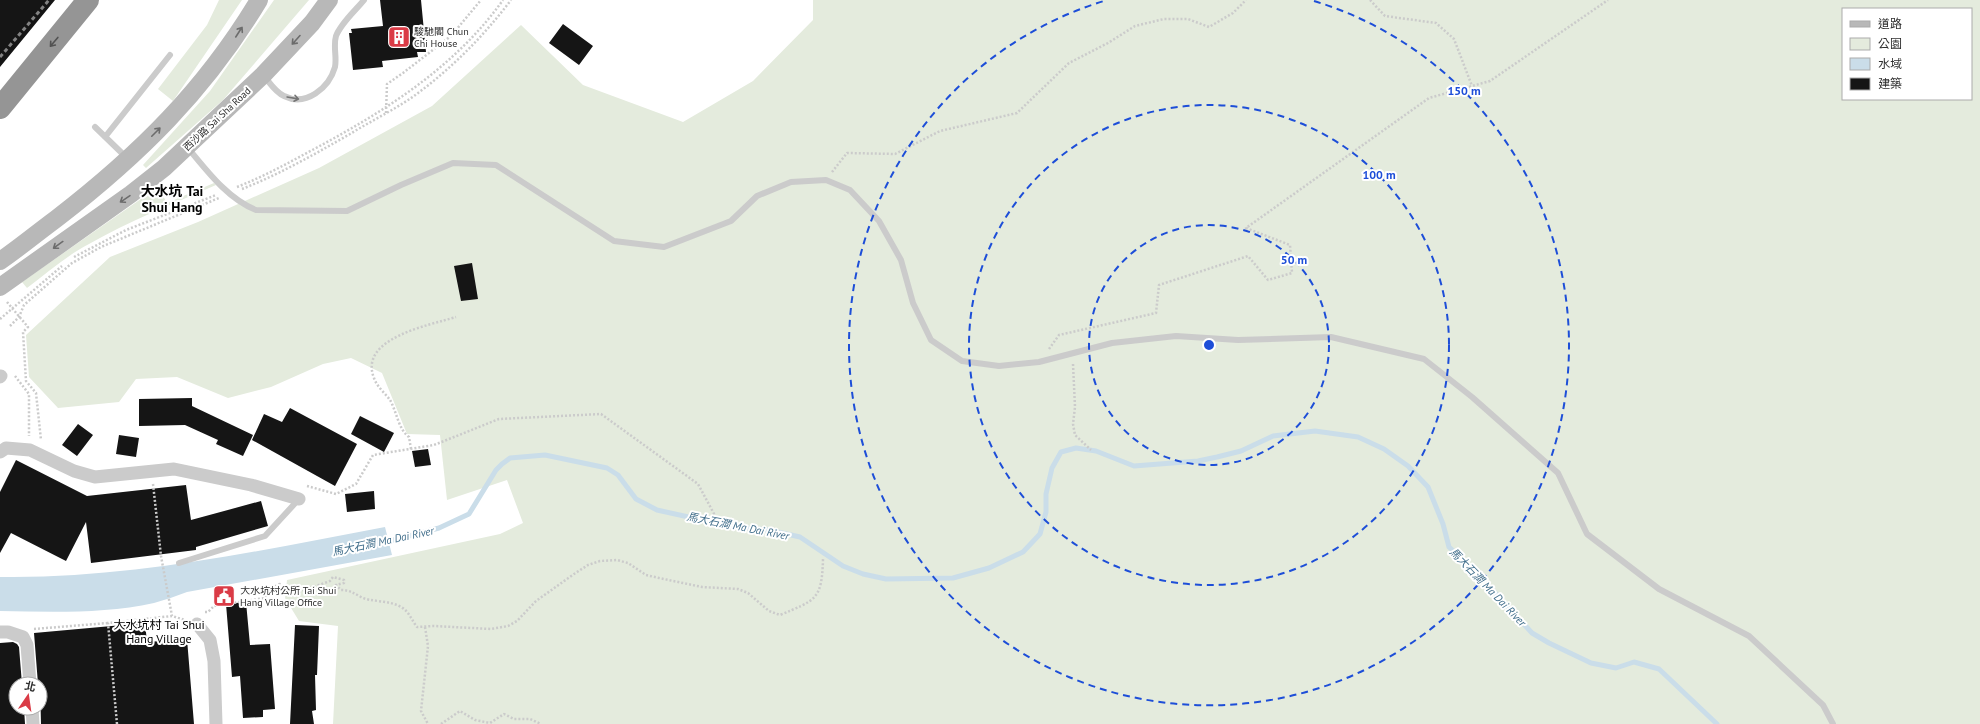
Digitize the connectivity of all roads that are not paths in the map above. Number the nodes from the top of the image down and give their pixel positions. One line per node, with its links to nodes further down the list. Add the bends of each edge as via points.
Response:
1 (88, 0): 7 (highway, one-way to 7)
2 (260, 0): 11 (main road, one-way to 2, via 194,92 229,48)
3 (364, 0): 6 (lane, one-way to 3, via 276,90 289,98 304,99 318,92 333,72 336,35)
4 (325, 4): 6 (main road, 西沙路 Sai Sha Road, one-way to 6, via 312,23)
5 (170, 55): 9 (lane)
6 (264, 75): 10 (main road, 西沙路 Sai Sha Road)
7 (0, 108)
8 (95, 127): 9 (lane)
9 (105, 137): 11 (lane)
10 (187, 147): 13 (main road, 西沙路 Sai Sha Road, one-way to 13, via 131,194 89,223); 21 (lane, via 228,192 244,205 256,210 347,211 453,163 496,165 614,241 664,247 731,221 757,196 791,182 826,180 850,190 879,221 901,260 913,303 931,340 962,361 999,366 1039,362 1112,343 1176,336 1238,340 1331,337 1424,359 1472,397 1558,474 1587,534 1659,589 1749,636 1823,705)
11 (129, 160): 12 (main road, via 74,205)
12 (1, 258)
13 (3, 295)
14 (0, 452): 15 (street, via 6,448 36,448 74,471 95,477 174,469 251,485)
15 (299, 499): 16 (lane, via 265,536)
16 (179, 563)
17 (197, 624): 20 (street, via 210,640 214,661)
18 (0, 632): 19 (street, via 23,637 27,645)
19 (29, 676)
20 (216, 724)
21 (1833, 724)

